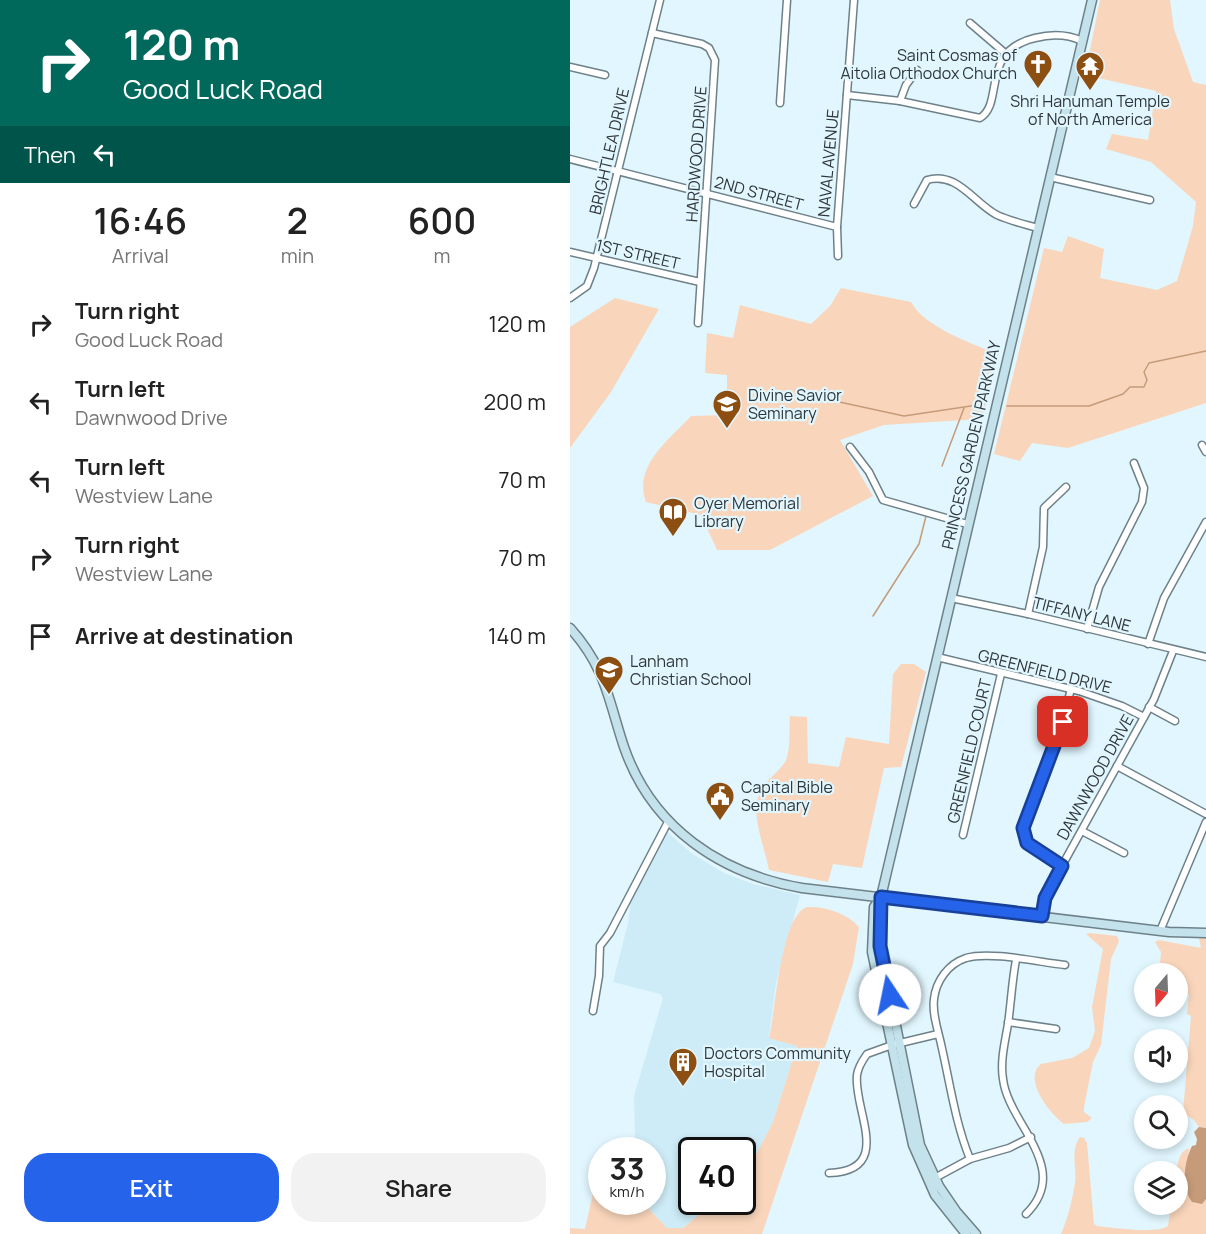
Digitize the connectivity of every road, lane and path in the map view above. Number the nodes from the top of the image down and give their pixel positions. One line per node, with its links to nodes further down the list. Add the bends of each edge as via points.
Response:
1 (660, 0): 6 (street, BRIGHTLEA DRIVE)
2 (787, 0): 14 (street)
3 (854, 0): 12 (street, NAVAL AVENUE)
4 (1092, 0): 7 (street, PRINCESS GARDEN PARKWAY)
5 (970, 23): 8 (street)
6 (652, 33): 16 (street, BRIGHTLEA DRIVE); 18 (street, HARDWOOD DRIVE, via 702,44 713,54)
7 (1082, 41): 8 (street, via 1068,36 1041,36 1021,42); 17 (street, PRINCESS GARDEN PARKWAY)
8 (1005, 53): 13 (street, via 982,117)
9 (570, 67): 11 (street)
10 (917, 70): 13 (street)
11 (604, 75)
12 (847, 95): 13 (street); 21 (street, NAVAL AVENUE)
13 (900, 102)
14 (780, 103)
15 (570, 159): 16 (street, 2ND STREET)
16 (619, 171): 18 (street, 2ND STREET); 25 (street, BRIGHTLEA DRIVE)
17 (1050, 177): 19 (street); 22 (street, PRINCESS GARDEN PARKWAY)
18 (707, 194): 21 (street, 2ND STREET); 26 (street, HARDWOOD DRIVE)
19 (1150, 200)
20 (914, 204): 22 (street, via 927,180 943,180 959,185 999,216)
21 (837, 228): 24 (street, NAVAL AVENUE)
22 (1038, 228): 35 (street, PRINCESS GARDEN PARKWAY)
23 (570, 252): 25 (street, 1ST STREET)
24 (838, 256)
25 (597, 258): 26 (street, 1ST STREET); 27 (street, BRIGHTLEA DRIVE, via 590,282)
26 (700, 282): 28 (street, HARDWOOD DRIVE)
27 (570, 298)
28 (698, 323)
29 (1202, 445): 31 (street)
30 (850, 447): 35 (street, via 883,500)
31 (1206, 452)
32 (1134, 463): 39 (street, via 1144,488 1142,502 1099,587)
33 (1066, 487): 37 (street, via 1044,508 1042,547)
34 (1206, 522): 40 (street, via 1164,597)
35 (967, 524): 36 (street, PRINCESS GARDEN PARKWAY)
36 (951, 598): 37 (street, TIFFANY LANE); 42 (street, PRINCESS GARDEN PARKWAY)
37 (1028, 614): 39 (street, TIFFANY LANE)
38 (570, 628): 51 (street, via 590,653 604,680 635,775)
39 (1087, 629): 40 (street, TIFFANY LANE)
40 (1148, 644): 41 (street, TIFFANY LANE)
41 (1173, 651): 43 (street, TIFFANY LANE); 46 (street, DAWNWOOD DRIVE)
42 (937, 657): 44 (street, GREENFIELD DRIVE); 57 (street, PRINCESS GARDEN PARKWAY)
43 (1206, 657)
44 (1001, 674): 45 (street, GREENFIELD DRIVE); 54 (street, GREENFIELD COURT)
45 (1071, 689): 47 (street, GREENFIELD DRIVE); 56 (street, via 1058,739 1023,828 1027,843)
46 (1149, 707): 47 (street, DAWNWOOD DRIVE); 48 (street)
47 (1144, 717): 49 (street, DAWNWOOD DRIVE)
48 (1175, 721)
49 (1117, 766): 50 (street); 53 (street, DAWNWOOD DRIVE)
50 (1206, 814)
51 (668, 822): 57 (street, via 708,855 765,880); 63 (street, via 600,946)
52 (1206, 822): 59 (street)
53 (1082, 831): 55 (street); 56 (street, DAWNWOOD DRIVE)
54 (963, 835)
55 (1124, 853)
56 (1062, 866): 58 (street, DAWNWOOD DRIVE, via 1045,898)
57 (881, 897): 58 (street); 67 (street, PRINCESS GARDEN PARKWAY, via 874,907 872,946)
58 (1042, 916): 59 (street)
59 (1160, 931): 60 (street)
60 (1206, 933)
61 (1016, 960): 62 (street); 64 (street); 66 (street, via 978,956 949,968 934,1002)
62 (1065, 965)
63 (593, 1011)
64 (1008, 1022): 65 (street); 68 (street, via 1002,1062 1004,1085 1013,1109)
65 (1056, 1029)
66 (939, 1034): 67 (street); 69 (street, via 957,1123)
67 (896, 1044): 70 (street, via 867,1054 857,1072 867,1138 863,1157 849,1170); 71 (street, PRINCESS GARDEN PARKWAY, via 913,1145)
68 (1031, 1137): 69 (street); 72 (street, via 1042,1177 1036,1203)
69 (970, 1159): 71 (street)
70 (830, 1173)
71 (931, 1180): 73 (street, via 947,1212); 74 (street)
72 (1026, 1214)
73 (966, 1234)
74 (976, 1234)

